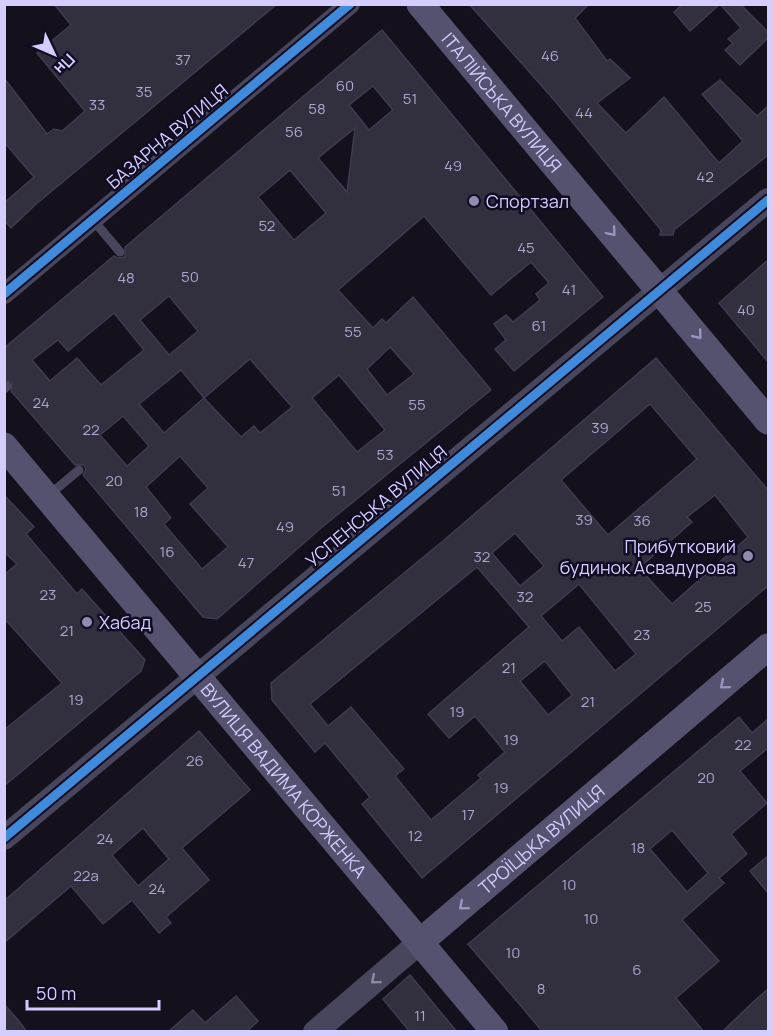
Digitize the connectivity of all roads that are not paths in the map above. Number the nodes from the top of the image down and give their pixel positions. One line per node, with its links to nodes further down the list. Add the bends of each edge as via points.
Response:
1 (350, 4): 4 (street, БАЗАРНА ВУЛИЦЯ)
2 (420, 4): 6 (main road, ІТАЛІЙСЬКА ВУЛИЦЯ, one-way to 6)
3 (768, 200): 6 (street, УСПЕНСЬКА ВУЛИЦЯ)
4 (93, 220): 5 (lane); 7 (street, БАЗАРНА ВУЛИЦЯ)
5 (120, 252)
6 (661, 290): 8 (main road, ІТАЛІЙСЬКА ВУЛИЦЯ, one-way to 8); 13 (street, УСПЕНСЬКА ВУЛИЦЯ)
7 (4, 294)
8 (768, 421)
9 (4, 446): 11 (main road, ВУЛИЦЯ ВАДИМА КОРЖЕНКА)
10 (79, 470): 11 (lane)
11 (47, 496): 13 (main road, ВУЛИЦЯ ВАДИМА КОРЖЕНКА)
12 (768, 647): 15 (main road, ТРОЇЦЬКА ВУЛИЦЯ, one-way to 15)
13 (198, 676): 14 (street, УСПЕНСЬКА ВУЛИЦЯ); 15 (main road, ВУЛИЦЯ ВАДИМА КОРЖЕНКА)
14 (4, 838)
15 (420, 942): 16 (street, ТРОЇЦЬКА ВУЛИЦЯ, one-way to 16); 17 (main road, ВУЛИЦЯ ВАДИМА КОРЖЕНКА)
16 (315, 1032)
17 (495, 1032)

